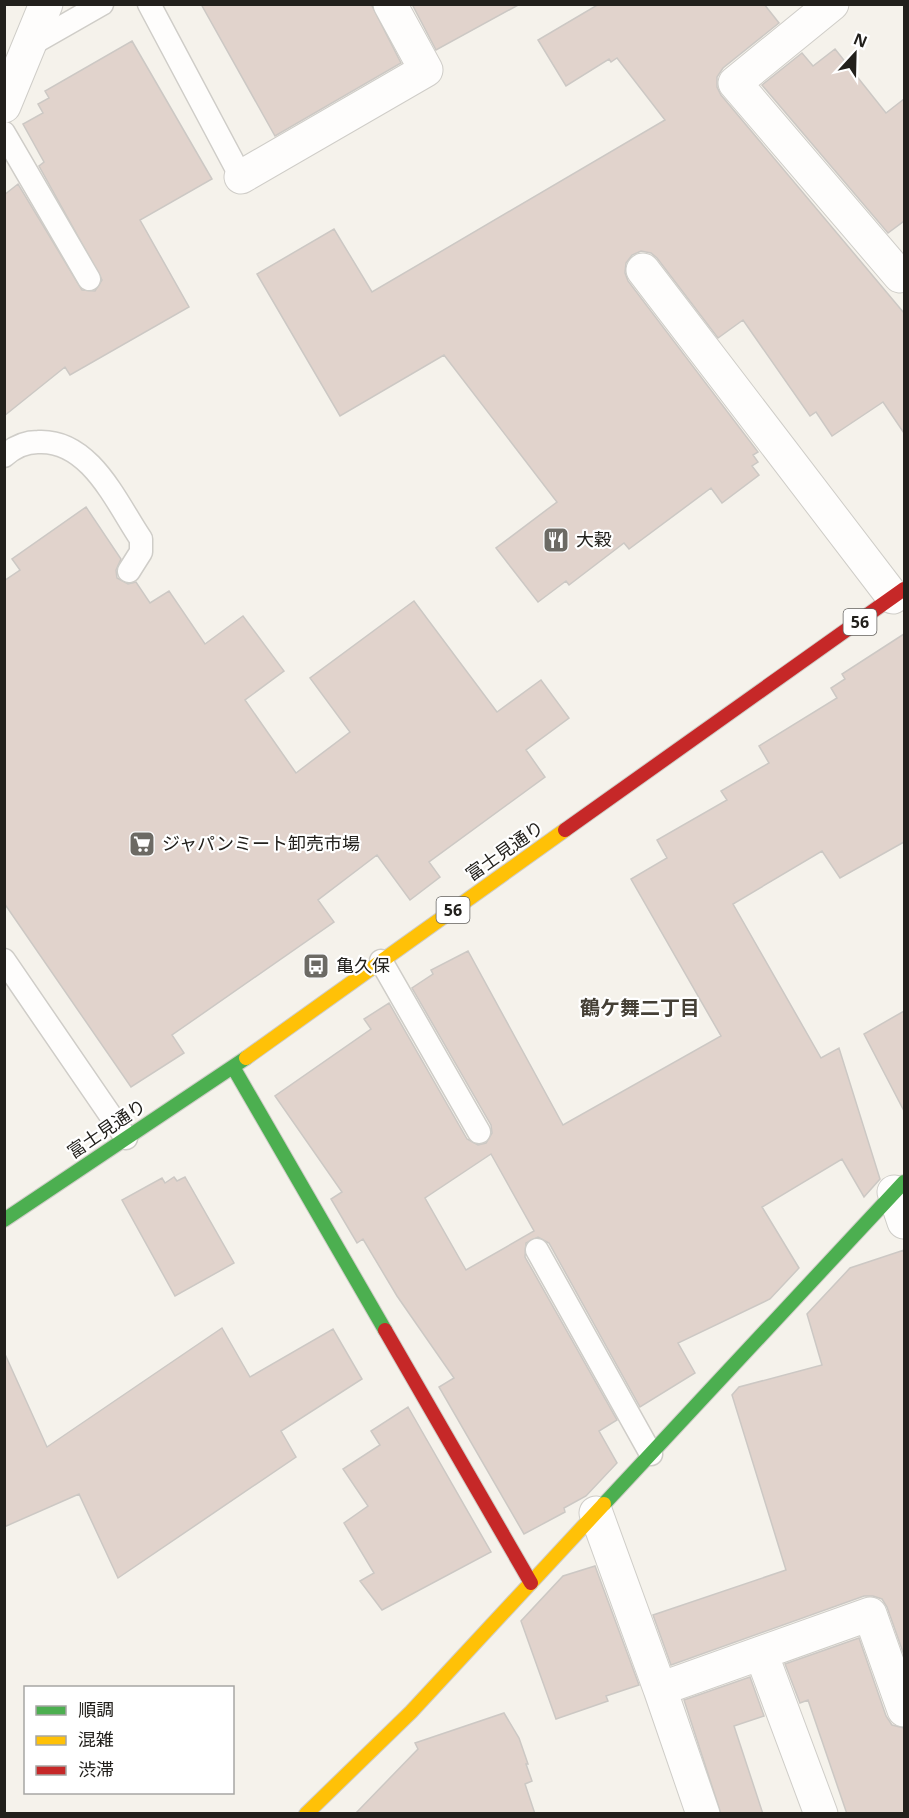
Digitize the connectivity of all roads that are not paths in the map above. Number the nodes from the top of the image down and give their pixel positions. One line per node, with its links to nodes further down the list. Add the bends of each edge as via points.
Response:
1 (46, 4): 6 (street)
2 (102, 4): 6 (lane)
3 (150, 4): 9 (lane)
4 (390, 4): 9 (street, via 426,70)
5 (832, 4): 11 (street, via 735,83 900,276)
6 (32, 44): 7 (street)
7 (8, 91)
8 (4, 133): 12 (lane)
9 (241, 177)
10 (643, 270): 15 (street)
11 (904, 273)
12 (89, 279)
13 (4, 456): 14 (lane, via 27,442 61,444 76,451 94,469 141,539 141,552)
14 (129, 571)
15 (899, 593): 17 (street, 富士見通り / 56)
16 (4, 960): 20 (lane)
17 (381, 961): 18 (street, 富士見通り / 56); 19 (lane)
18 (233, 1067): 20 (street, 富士見通り / 56); 26 (street)
19 (479, 1132)
20 (126, 1138): 22 (street, 富士見通り / 56)
21 (901, 1198): 24 (street)
22 (4, 1220)
23 (537, 1250): 24 (lane)
24 (651, 1454): 25 (street)
25 (596, 1513): 26 (street); 28 (street)
26 (531, 1583): 30 (street, via 411,1712)
27 (761, 1653): 28 (street); 29 (street, via 870,1614); 32 (street)
28 (660, 1689): 31 (street)
29 (904, 1710)
30 (306, 1814)
31 (703, 1814)
32 (821, 1814)

